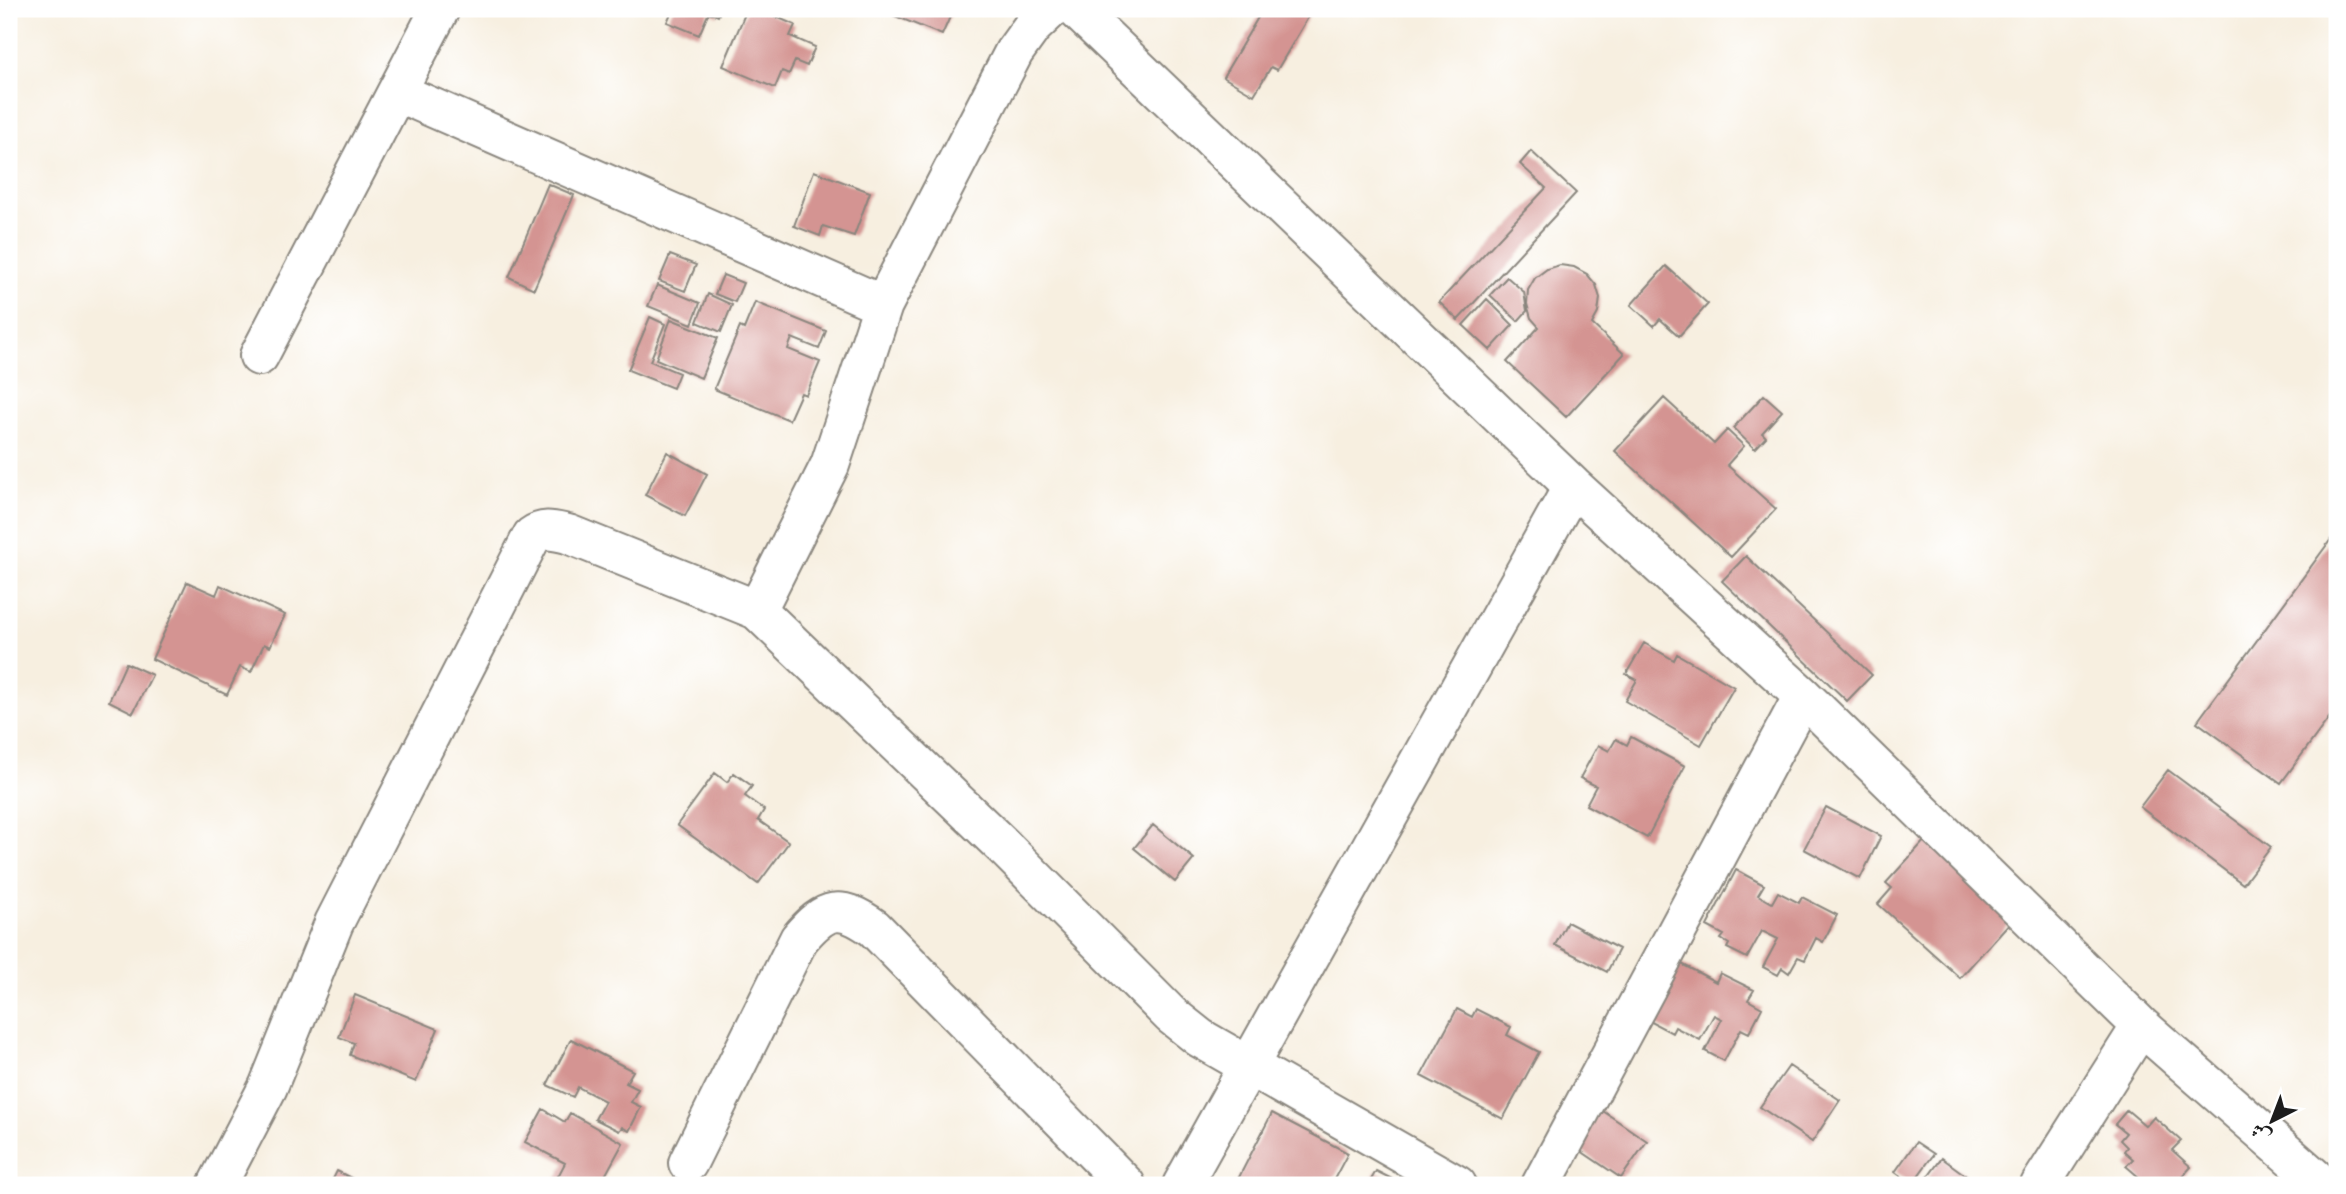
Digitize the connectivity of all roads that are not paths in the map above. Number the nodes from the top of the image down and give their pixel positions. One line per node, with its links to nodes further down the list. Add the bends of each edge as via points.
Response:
1 (440, 9): 4 (street)
2 (1051, 9): 5 (street, via 1014,52)
3 (1076, 9): 7 (street)
4 (397, 92): 5 (street); 6 (street)
5 (883, 305): 8 (street, via 830,465)
6 (259, 356)
7 (1573, 485): 9 (street); 11 (street)
8 (757, 610): 11 (street, via 1171,1015); 13 (street, via 568,534 548,529 531,536 334,923 268,1087)
9 (1803, 696): 10 (street); 17 (street)
10 (2141, 1026): 18 (street); 19 (street)
11 (1248, 1065): 15 (street); 16 (street)
12 (688, 1163): 14 (street, via 799,939 817,920 844,911 874,928)
13 (217, 1185)
14 (1126, 1185)
15 (1182, 1185)
16 (1457, 1185)
17 (1541, 1185)
18 (2040, 1185)
19 (2323, 1185)

